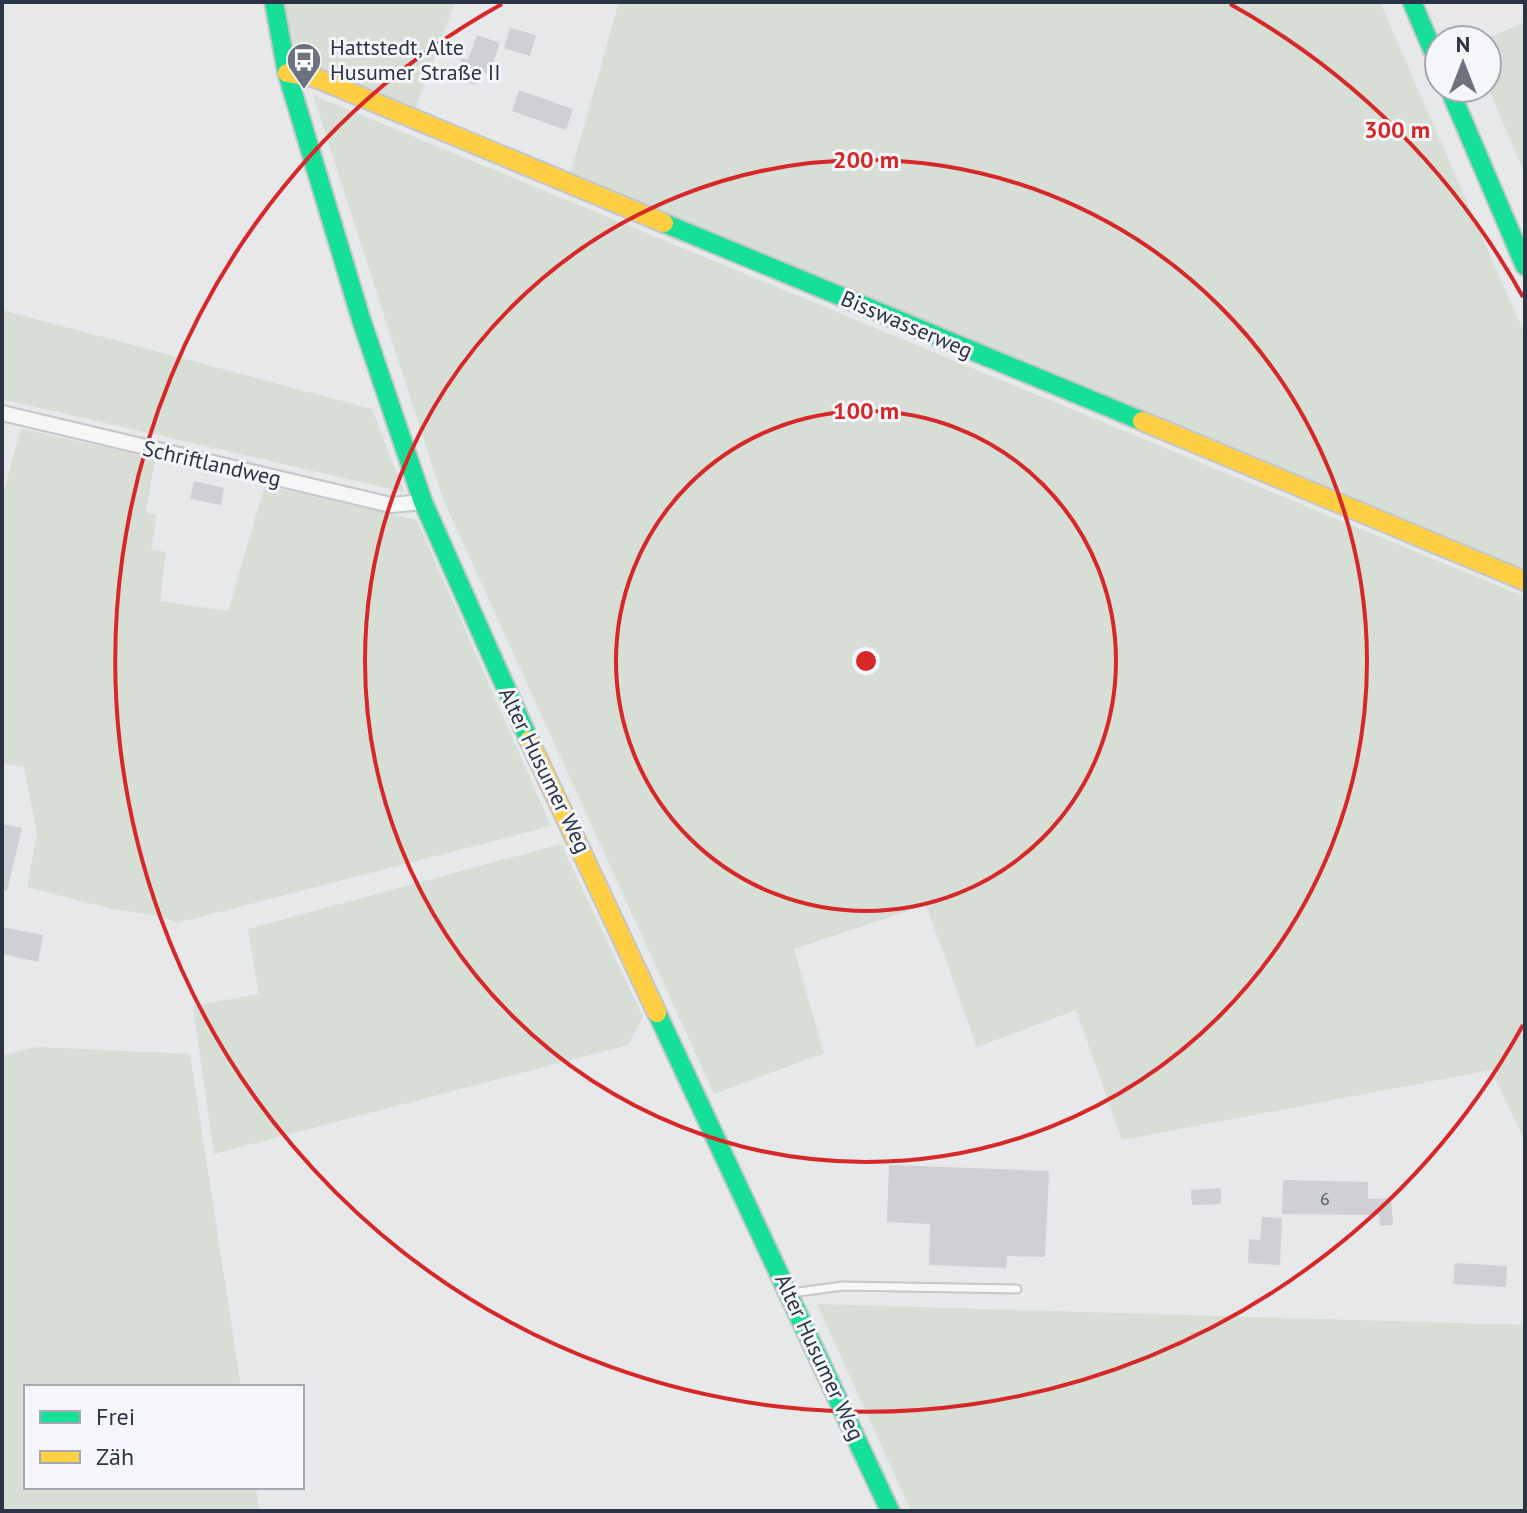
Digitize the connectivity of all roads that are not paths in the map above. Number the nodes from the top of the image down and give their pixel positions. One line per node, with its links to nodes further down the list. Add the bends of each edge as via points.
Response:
1 (274, 2): 4 (street, Alter Husumer Weg)
2 (1412, 2): 3 (street)
3 (1423, 28)
4 (287, 73): 8 (street, Alter Husumer Weg); 9 (street, Bisswasserweg, via 330,84)
5 (1456, 104): 6 (street)
6 (1525, 266)
7 (2, 413): 8 (street, Schriftlandweg, via 391,505)
8 (423, 502): 11 (street, Alter Husumer Weg, via 495,667)
9 (1525, 581)
10 (1017, 1289): 11 (lane, via 843,1286)
11 (791, 1293): 12 (street, Alter Husumer Weg)
12 (890, 1511)

